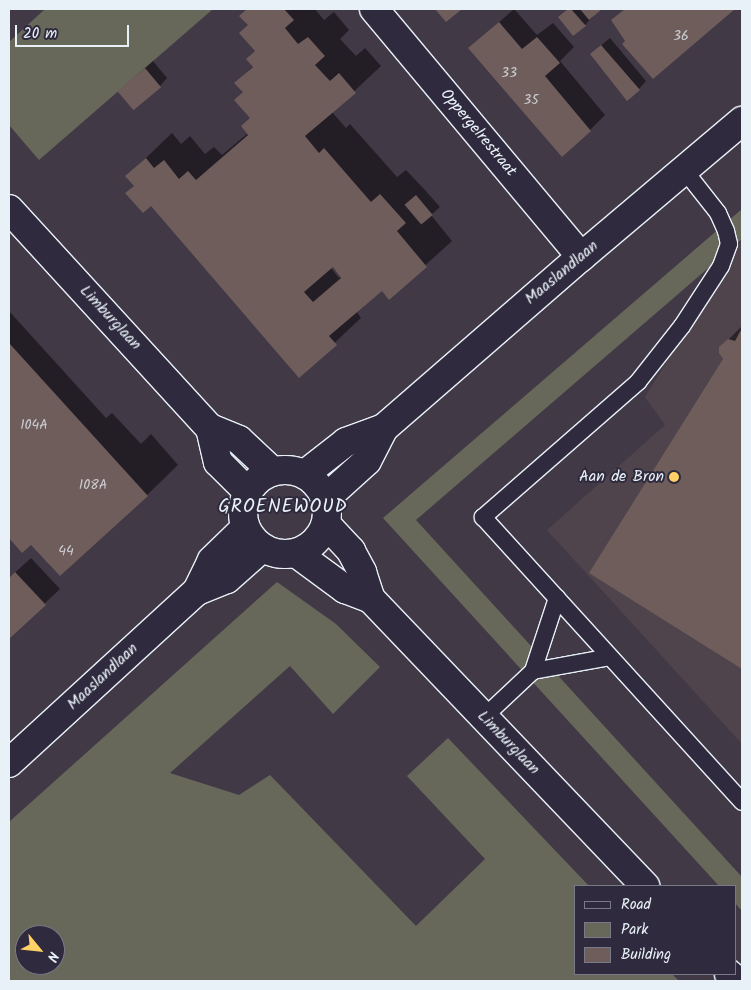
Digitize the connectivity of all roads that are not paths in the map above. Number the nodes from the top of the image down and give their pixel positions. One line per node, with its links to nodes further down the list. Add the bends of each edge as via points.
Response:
1 (374, 9): 5 (street, Oppergelrestraat)
2 (742, 121): 3 (street, Maaslandlaan)
3 (685, 171): 5 (street, Maaslandlaan); 14 (lane, via 718,213 726,231 729,244 720,266 682,326 638,382 483,517)
4 (9, 209): 6 (street, Limburglaan)
5 (581, 257): 7 (street, Maaslandlaan)
6 (210, 428): 8 (street, Limburglaan, via 239,440); 10 (street, Limburglaan, via 218,462)
7 (384, 428): 9 (street, Maaslandlaan, via 346,442); 11 (street, Maaslandlaan, via 367,461)
8 (272, 471): 9 (street, via 288,469); 10 (street, via 257,479)
9 (305, 474): 11 (street, via 317,484)
10 (248, 492): 12 (street, via 242,516)
11 (326, 511): 13 (street, via 315,542); 15 (street, Limburglaan, via 362,572)
12 (254, 538): 13 (street, via 273,553); 19 (street, Maaslandlaan, via 212,560 197,591)
13 (296, 553): 15 (street, Limburglaan, via 345,590)
14 (557, 598): 16 (lane); 17 (lane)
15 (371, 599): 18 (street, Limburglaan)
16 (610, 656): 17 (lane); 20 (lane)
17 (533, 671): 18 (lane)
18 (483, 718): 21 (street, Limburglaan)
19 (9, 763)
20 (742, 802)
21 (644, 885)

